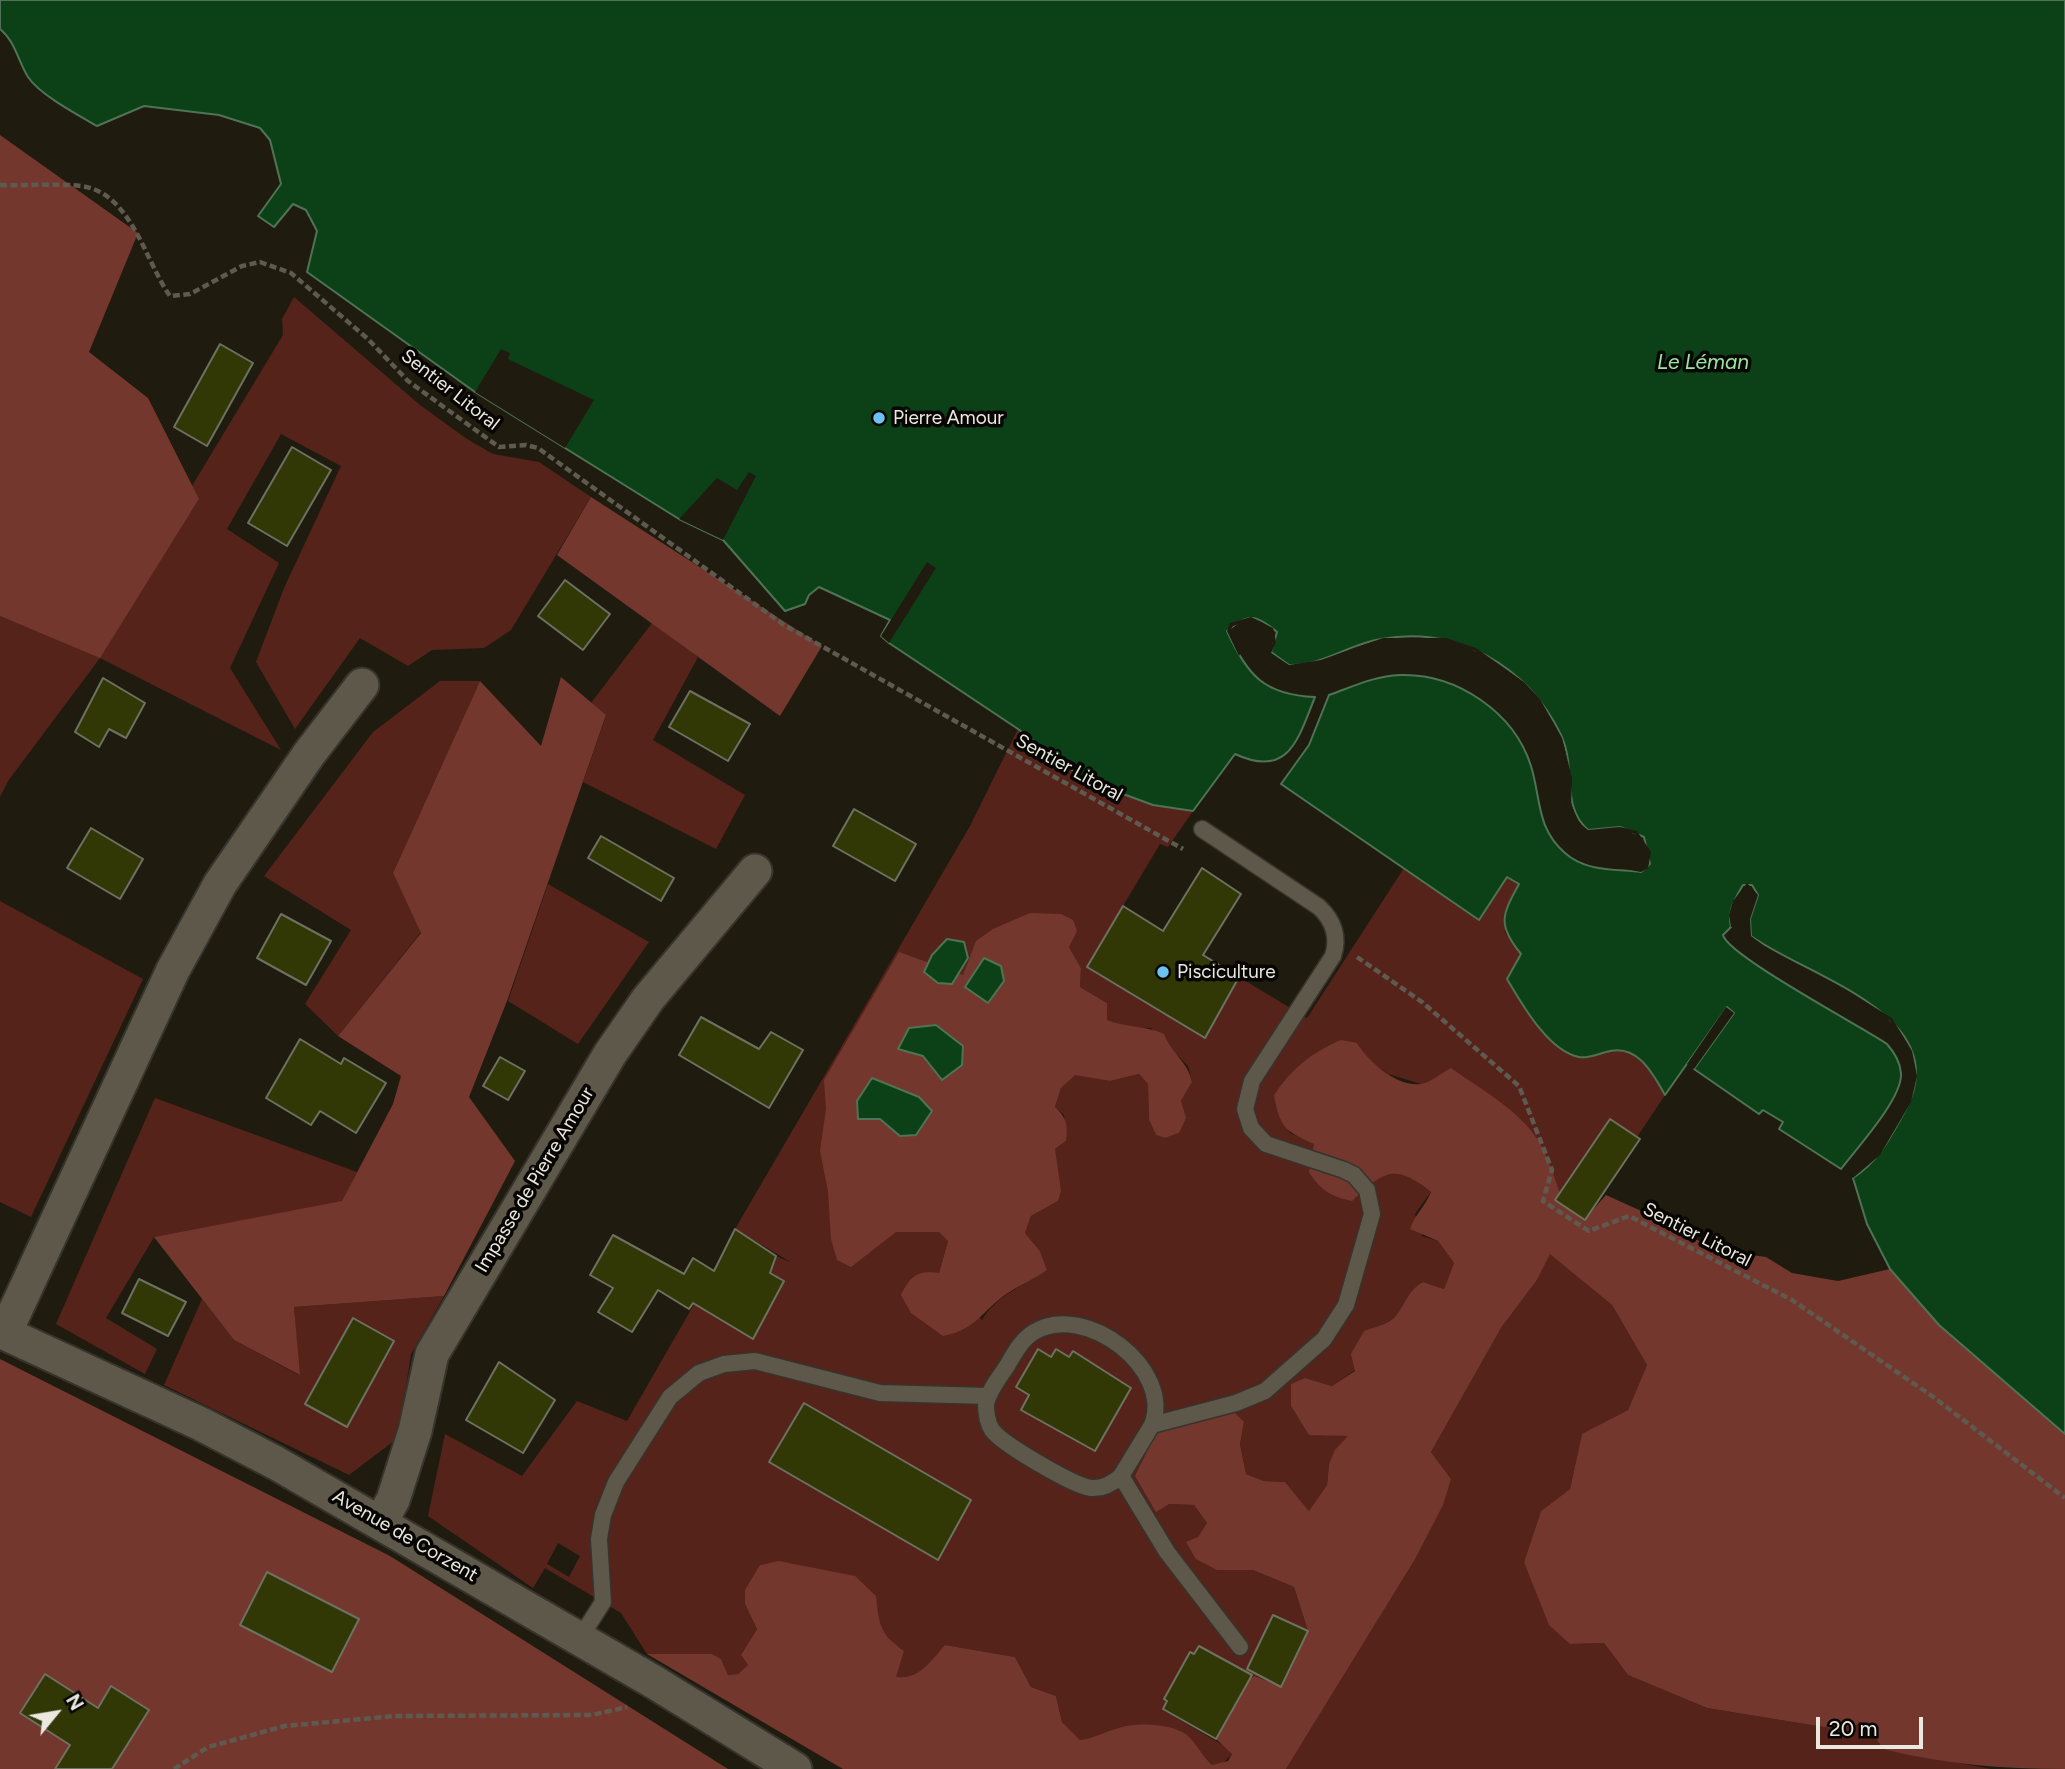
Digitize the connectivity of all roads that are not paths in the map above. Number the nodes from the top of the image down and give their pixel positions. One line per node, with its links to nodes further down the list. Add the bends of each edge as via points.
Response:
1 (362, 685): 4 (street, via 220,884 173,970)
2 (1202, 830): 6 (lane, via 1319,907 1332,923 1333,956 1252,1081 1245,1109 1251,1128 1266,1144 1354,1175 1367,1190 1372,1214 1346,1305 1324,1339 1265,1391)
3 (755, 871): 8 (street, Impasse de Pierre Amour, via 648,999 610,1054 432,1354 411,1443 393,1500)
4 (2, 1332): 8 (street, Avenue de Corzent, via 225,1435)
5 (988, 1396): 6 (lane, via 1018,1347 1033,1332 1055,1325 1078,1326 1114,1344 1147,1374 1157,1407); 7 (lane, via 988,1421 1003,1441 1082,1486 1106,1486); 9 (lane, via 880,1393 755,1360 699,1373 670,1397 616,1482 599,1539 603,1602)
6 (1152, 1425): 7 (lane)
7 (1121, 1476): 10 (lane, via 1167,1552)
8 (380, 1523): 9 (street, Avenue de Corzent)
9 (580, 1638): 11 (street, Avenue de Corzent)
10 (1240, 1647)
11 (795, 1769)

